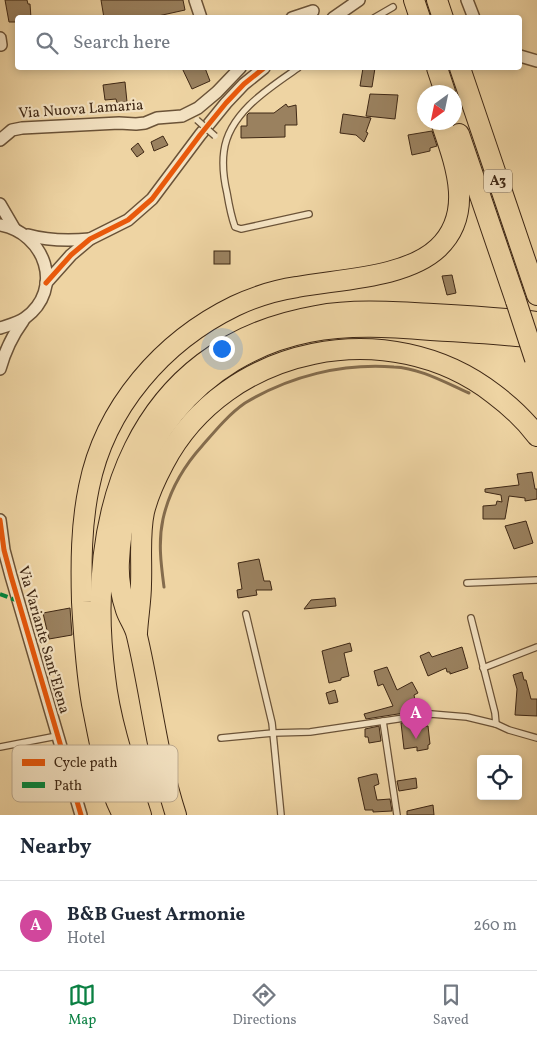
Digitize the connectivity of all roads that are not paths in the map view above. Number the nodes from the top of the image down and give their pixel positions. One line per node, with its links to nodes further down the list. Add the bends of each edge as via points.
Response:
1 (195, 0): 8 (street)
2 (360, 0): 10 (street)
3 (413, 0): 12 (highway); 13 (highway)
4 (436, 0): 14 (highway)
5 (467, 0): 15 (street)
6 (392, 6): 11 (lane)
7 (313, 11): 9 (street)
8 (200, 15)
9 (301, 15)
10 (338, 15)
11 (378, 15)
12 (415, 15)
13 (419, 15)
14 (442, 15)
15 (473, 15)
16 (522, 57): 17 (street)
17 (537, 61)
18 (238, 70): 26 (street, Via Nuova Lamaria)
19 (262, 70): 36 (street, via 226,103 152,199 128,220)
20 (295, 70): 30 (lane, via 245,111)
21 (426, 70): 24 (highway)
22 (438, 70): 25 (highway)
23 (461, 70): 38 (highway, A3)
24 (429, 85)
25 (443, 85)
26 (193, 116): 29 (street, Via Nuova Lamaria, via 157,118 136,124 22,128 12,130); 30 (lane, bridge)
27 (444, 130): 61 (highway, via 458,180 460,201 450,234 427,258 396,271 294,287 237,306 187,335 162,355 126,400 102,445 89,484 82,532 87,674)
28 (457, 130): 43 (highway, A3, bridge)
29 (0, 140)
30 (226, 144): 32 (lane, via 223,169 235,227 241,230)
31 (0, 204): 34 (street)
32 (309, 214)
33 (0, 225): 34 (street)
34 (14, 228): 35 (street)
35 (26, 235): 36 (street, via 60,241); 37 (street, via 42,256)
36 (90, 239): 37 (street)
37 (46, 283): 39 (street, via 39,302)
38 (537, 295)
39 (26, 318): 41 (street); 44 (street, via 14,333)
40 (537, 322): 62 (highway, via 372,312 341,312 291,321 246,337 205,362 171,392 135,445 124,470 106,535 101,576 102,642 110,707)
41 (0, 328)
42 (537, 338): 51 (highway, via 386,327 334,328 283,339 228,363 205,380 173,413 147,453 138,477 123,528 119,561 126,609)
43 (536, 362)
44 (0, 369)
45 (537, 436): 51 (highway, via 505,402 470,377 449,366 404,352 340,349 294,357 251,374 211,403 194,420 178,440 153,484 144,512)
46 (0, 520): 57 (street, Via Variante Sant'Elena, via 4,550)
47 (537, 580): 48 (lane)
48 (467, 583)
49 (246, 614): 56 (lane)
50 (471, 618): 53 (lane)
51 (137, 633): 63 (highway)
52 (537, 647): 53 (lane)
53 (483, 668): 55 (lane)
54 (383, 721): 55 (lane, via 431,714); 56 (lane, via 310,732); 74 (lane)
55 (496, 724): 59 (lane)
56 (273, 733): 58 (lane); 73 (lane)
57 (57, 736): 60 (street, Via Variante Sant'Elena); 64 (lane)
58 (221, 738)
59 (537, 738)
60 (60, 745)
61 (101, 745)
62 (121, 745)
63 (159, 745)
64 (0, 747)
65 (77, 802): 69 (street, Via Variante Sant'Elena)
66 (117, 802): 70 (highway)
67 (136, 802): 71 (highway)
68 (173, 802): 72 (highway)
69 (81, 815)
70 (123, 815)
71 (140, 815)
72 (176, 815)
73 (281, 815)
74 (397, 815)

